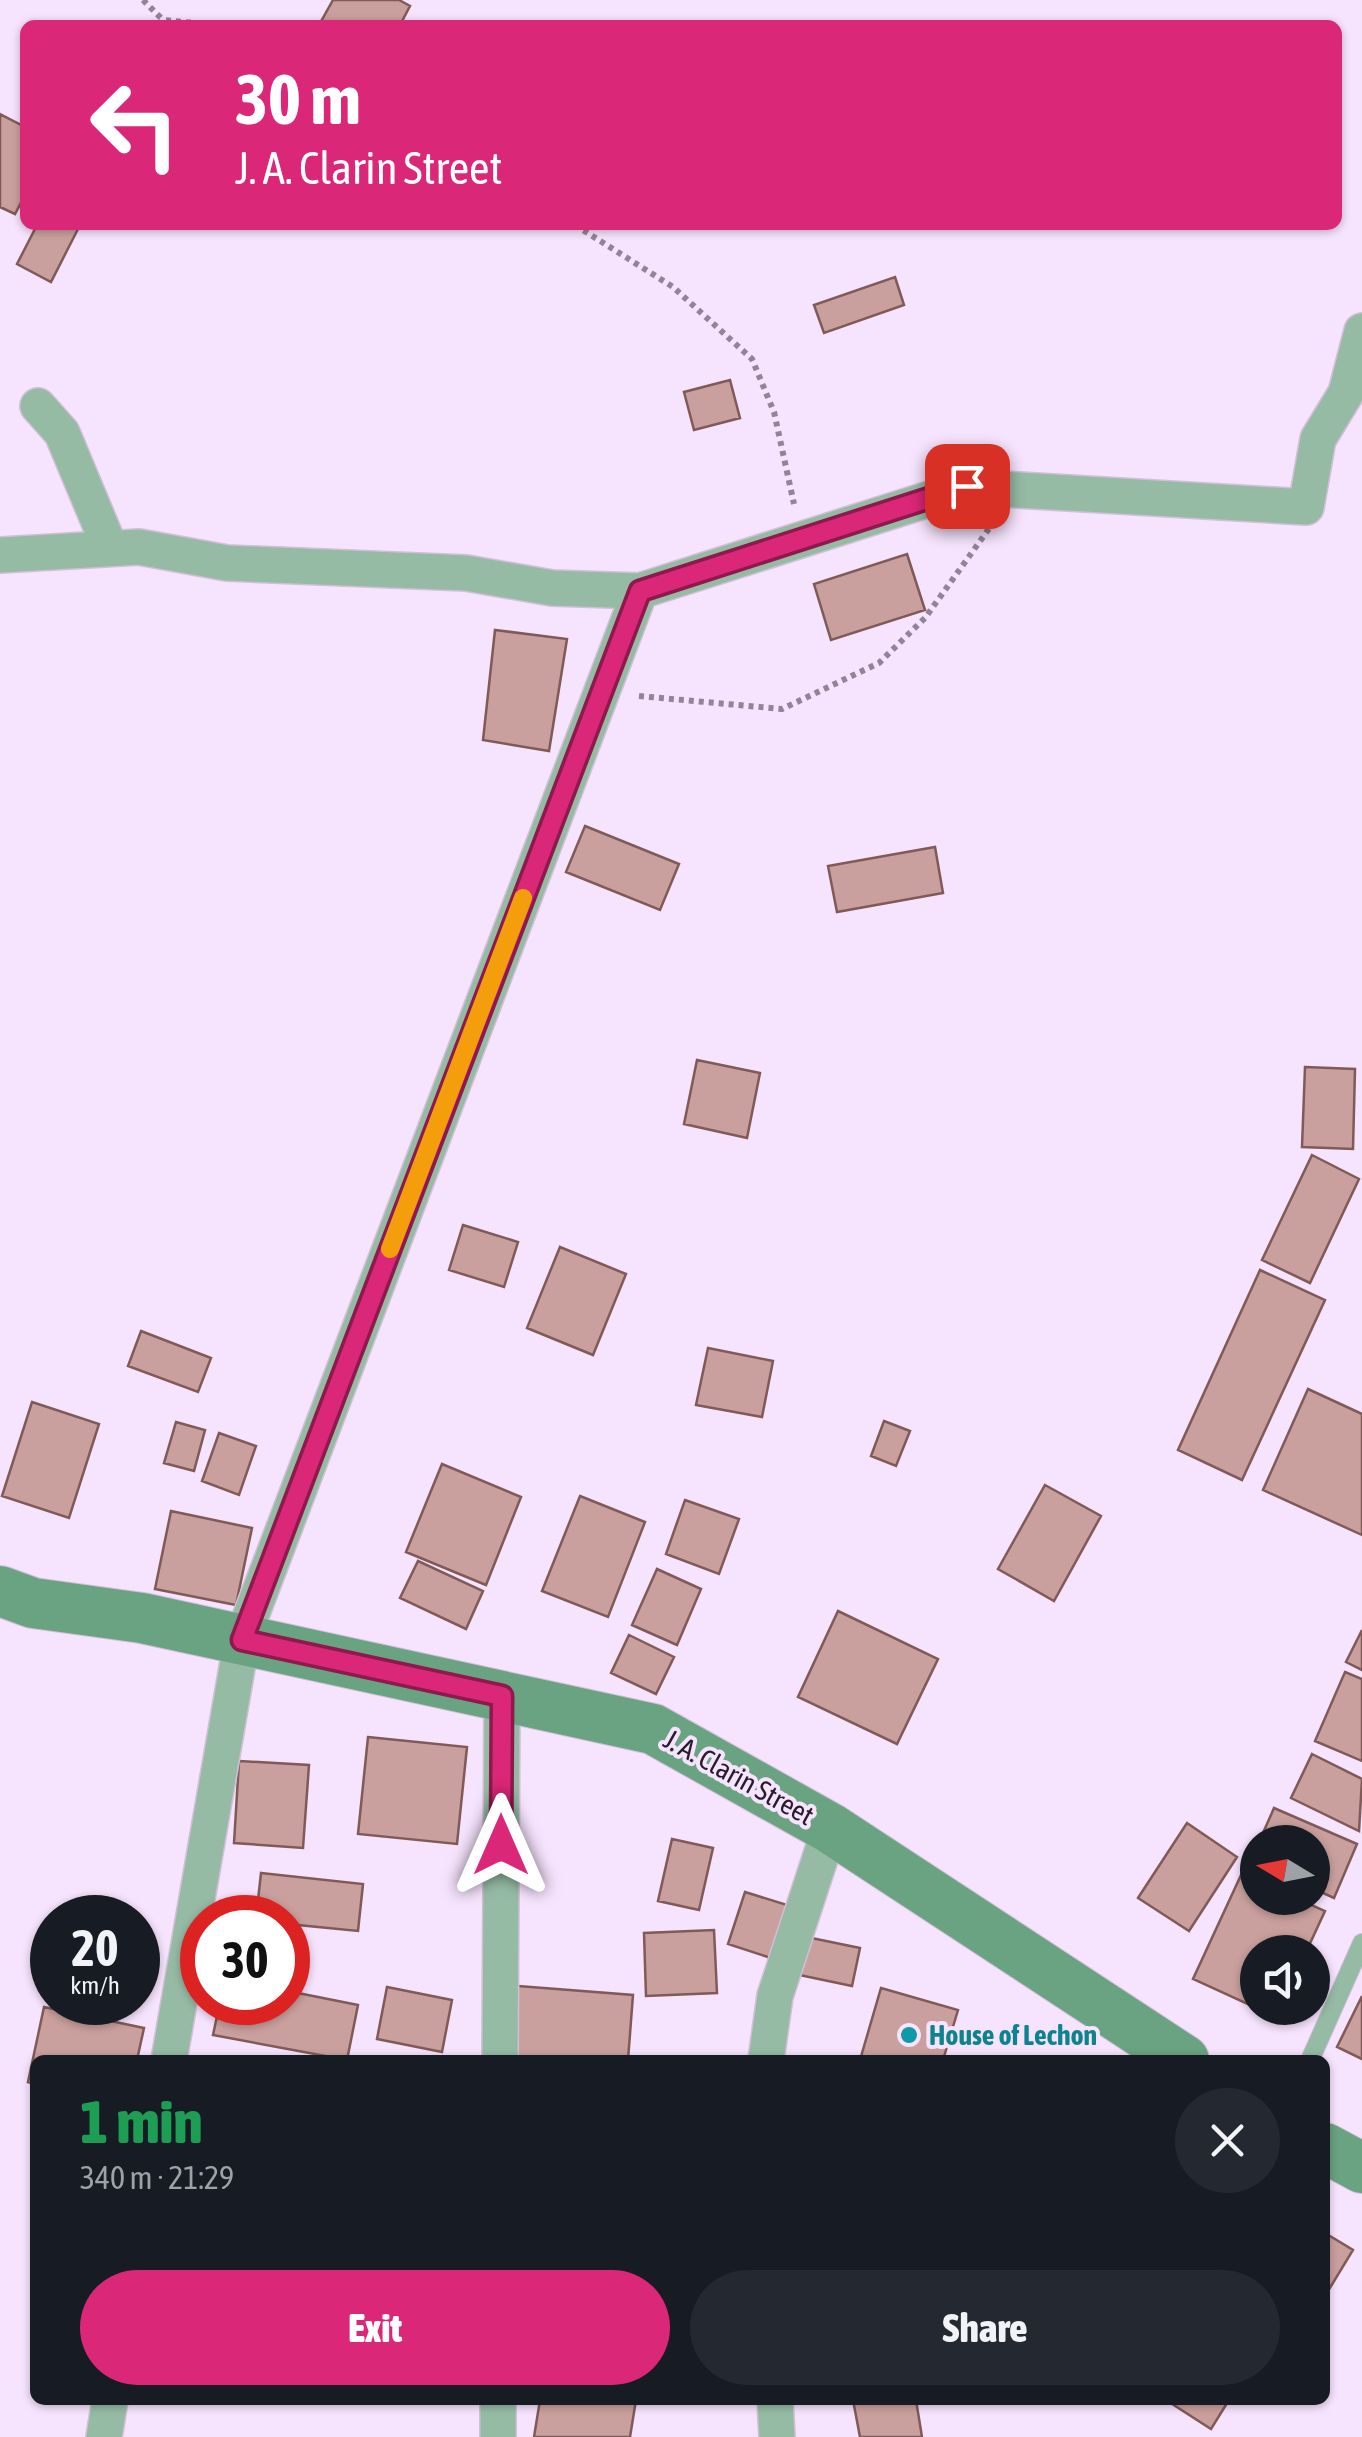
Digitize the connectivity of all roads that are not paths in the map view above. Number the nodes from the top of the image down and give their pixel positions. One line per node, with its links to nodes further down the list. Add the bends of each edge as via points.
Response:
1 (1362, 331): 5 (street, via 1346,393 1318,439 1306,507 967,486)
2 (38, 406): 3 (street, via 62,433)
3 (110, 548): 4 (street); 5 (street, via 228,563 466,573 552,588)
4 (0, 555)
5 (640, 591): 7 (street)
6 (0, 1591): 7 (main road, J. A. Clarin Street)
7 (242, 1640): 8 (main road, J. A. Clarin Street); 11 (street)
8 (502, 1696): 9 (main road, J. A. Clarin Street, via 653,1729); 12 (street)
9 (830, 1828): 13 (street, via 775,1996); 14 (main road, J. A. Clarin Street)
10 (1362, 1942): 15 (lane)
11 (170, 2055)
12 (500, 2055)
13 (767, 2055)
14 (1176, 2055)
15 (1312, 2055)
16 (1330, 2151): 17 (main road)
17 (1362, 2168)
18 (109, 2405): 21 (street)
19 (498, 2405): 22 (street)
20 (775, 2405): 23 (street)
21 (104, 2437)
22 (498, 2437)
23 (778, 2437)

